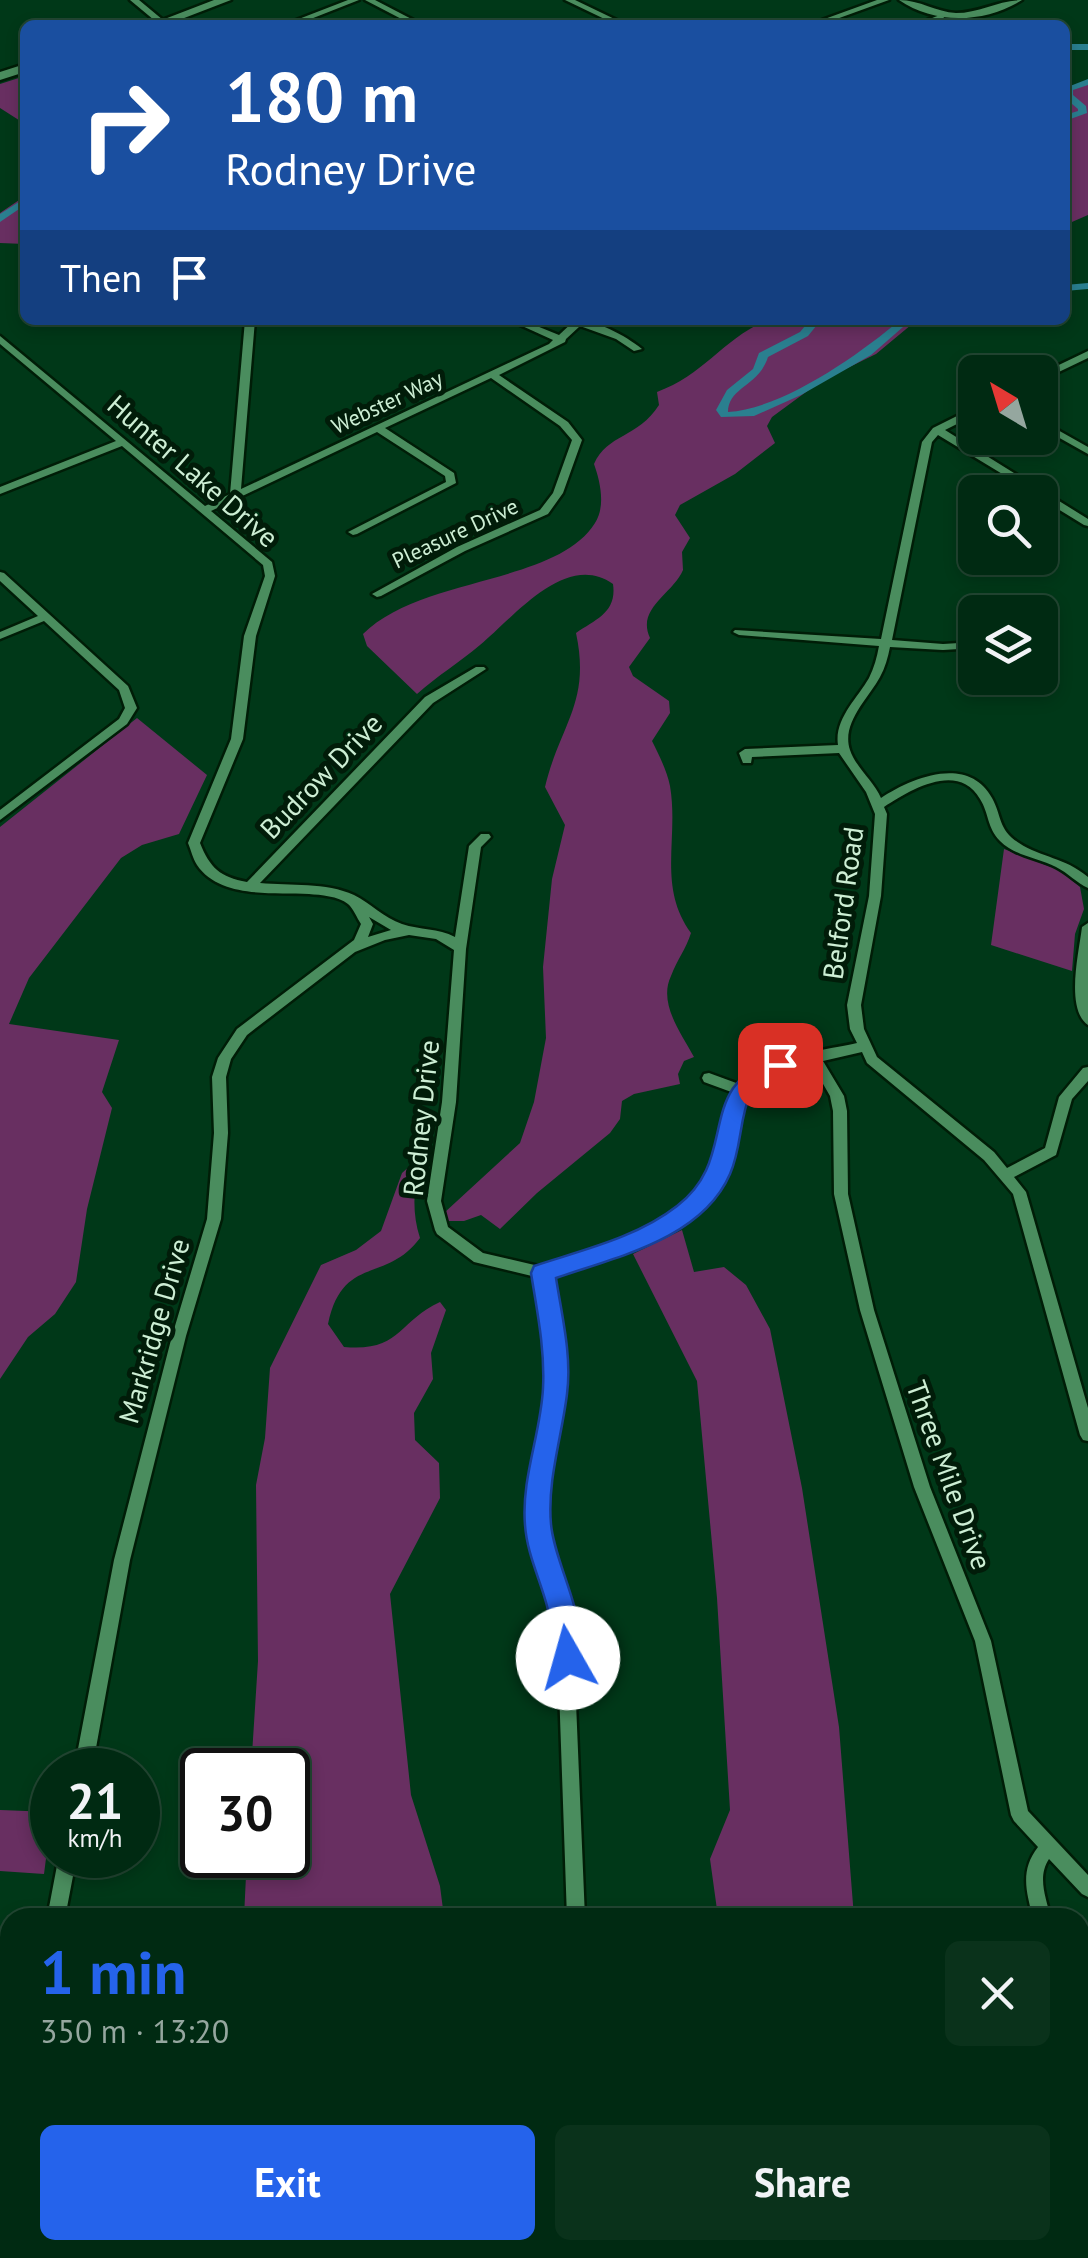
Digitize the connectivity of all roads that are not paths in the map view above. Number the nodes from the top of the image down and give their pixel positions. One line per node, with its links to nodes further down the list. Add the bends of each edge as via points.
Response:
1 (134, 0): 10 (street)
2 (225, 0): 11 (street)
3 (354, 0): 12 (street)
4 (369, 0): 13 (street)
5 (569, 0): 14 (street)
6 (885, 0): 15 (street)
7 (1016, 0): 9 (street, via 974,15)
8 (909, 1): 9 (street)
9 (940, 17): 16 (street)
10 (156, 20)
11 (171, 20)
12 (301, 20)
13 (409, 20)
14 (611, 20)
15 (827, 20)
16 (932, 20)
17 (250, 325): 35 (street)
18 (526, 325): 22 (street)
19 (576, 325): 22 (street, Webster Way)
20 (590, 325): 23 (street)
21 (0, 339): 31 (street, Hunter Lake Drive)
22 (562, 340): 26 (street, Webster Way)
23 (637, 349)
24 (1088, 354): 25 (street)
25 (1058, 369)
26 (493, 375): 28 (street, Webster Way); 41 (street, Pleasure Drive, via 577,440 554,501 535,518)
27 (958, 420): 29 (street)
28 (378, 428): 35 (street, Webster Way); 39 (street, via 450,475 451,483)
29 (937, 430): 33 (street); 45 (street, via 924,450)
30 (1058, 434): 32 (street)
31 (123, 442): 34 (street); 37 (street, Hunter Lake Drive)
32 (1088, 452)
33 (1010, 475)
34 (0, 491)
35 (235, 496): 37 (street, Webster Way)
36 (1058, 505): 38 (street)
37 (204, 510): 55 (street, Hunter Lake Drive, via 264,559 270,576 250,636 237,738 194,844 212,874)
38 (1088, 523)
39 (353, 532)
40 (0, 575): 42 (street)
41 (377, 594)
42 (46, 616): 44 (street); 52 (street, via 124,689 131,708)
43 (739, 632): 45 (street)
44 (0, 636)
45 (886, 643): 46 (street); 49 (street, via 876,675 843,729)
46 (958, 644)
47 (480, 670): 48 (street)
48 (429, 700): 55 (street, Budrow Drive)
49 (843, 749): 50 (street, via 745,752); 51 (street, Belford Road)
50 (747, 760)
51 (879, 805): 54 (street, via 926,777 962,780 981,791 992,827 1008,842 1062,863); 62 (street, Belford Road, via 876,883 854,1005)
52 (0, 816)
53 (485, 837): 59 (street, via 476,846)
54 (1088, 884)
55 (250, 887): 56 (street, Hunter Lake Drive, via 321,890)
56 (352, 899): 58 (street, Hunter Lake Drive); 60 (street, Markridge Drive, via 367,924)
57 (1088, 927): 61 (street, via 1081,1004)
58 (414, 930): 59 (street, Hunter Lake Drive, via 447,936); 60 (street, Markridge Drive, via 367,941)
59 (460, 949): 68 (street, Rodney Drive, via 436,1217 451,1240 479,1258)
60 (343, 957): 70 (street, Markridge Drive, via 242,1032 225,1058 214,1219 122,1560)
61 (1088, 1020)
62 (863, 1047): 63 (street); 67 (street, via 886,1074)
63 (814, 1058): 66 (street, via 768,1068); 71 (street, Three Mile Drive, via 837,1096 841,1194 875,1338 922,1487 983,1641 1020,1815)
64 (1088, 1072): 67 (street, via 1066,1097 1050,1152)
65 (709, 1078): 66 (street)
66 (740, 1090): 68 (street, via 719,1174 687,1212 638,1240)
67 (1007, 1174): 69 (street, via 1026,1207)
68 (543, 1273): 75 (street, via 556,1390 538,1524 565,1631)
69 (1088, 1434)
70 (87, 1748)
71 (1048, 1848): 73 (street, Three Mile Drive); 76 (street, via 1032,1873)
72 (64, 1878): 74 (street)
73 (1088, 1888)
74 (58, 1908)
75 (576, 1908)
76 (1040, 1908)

